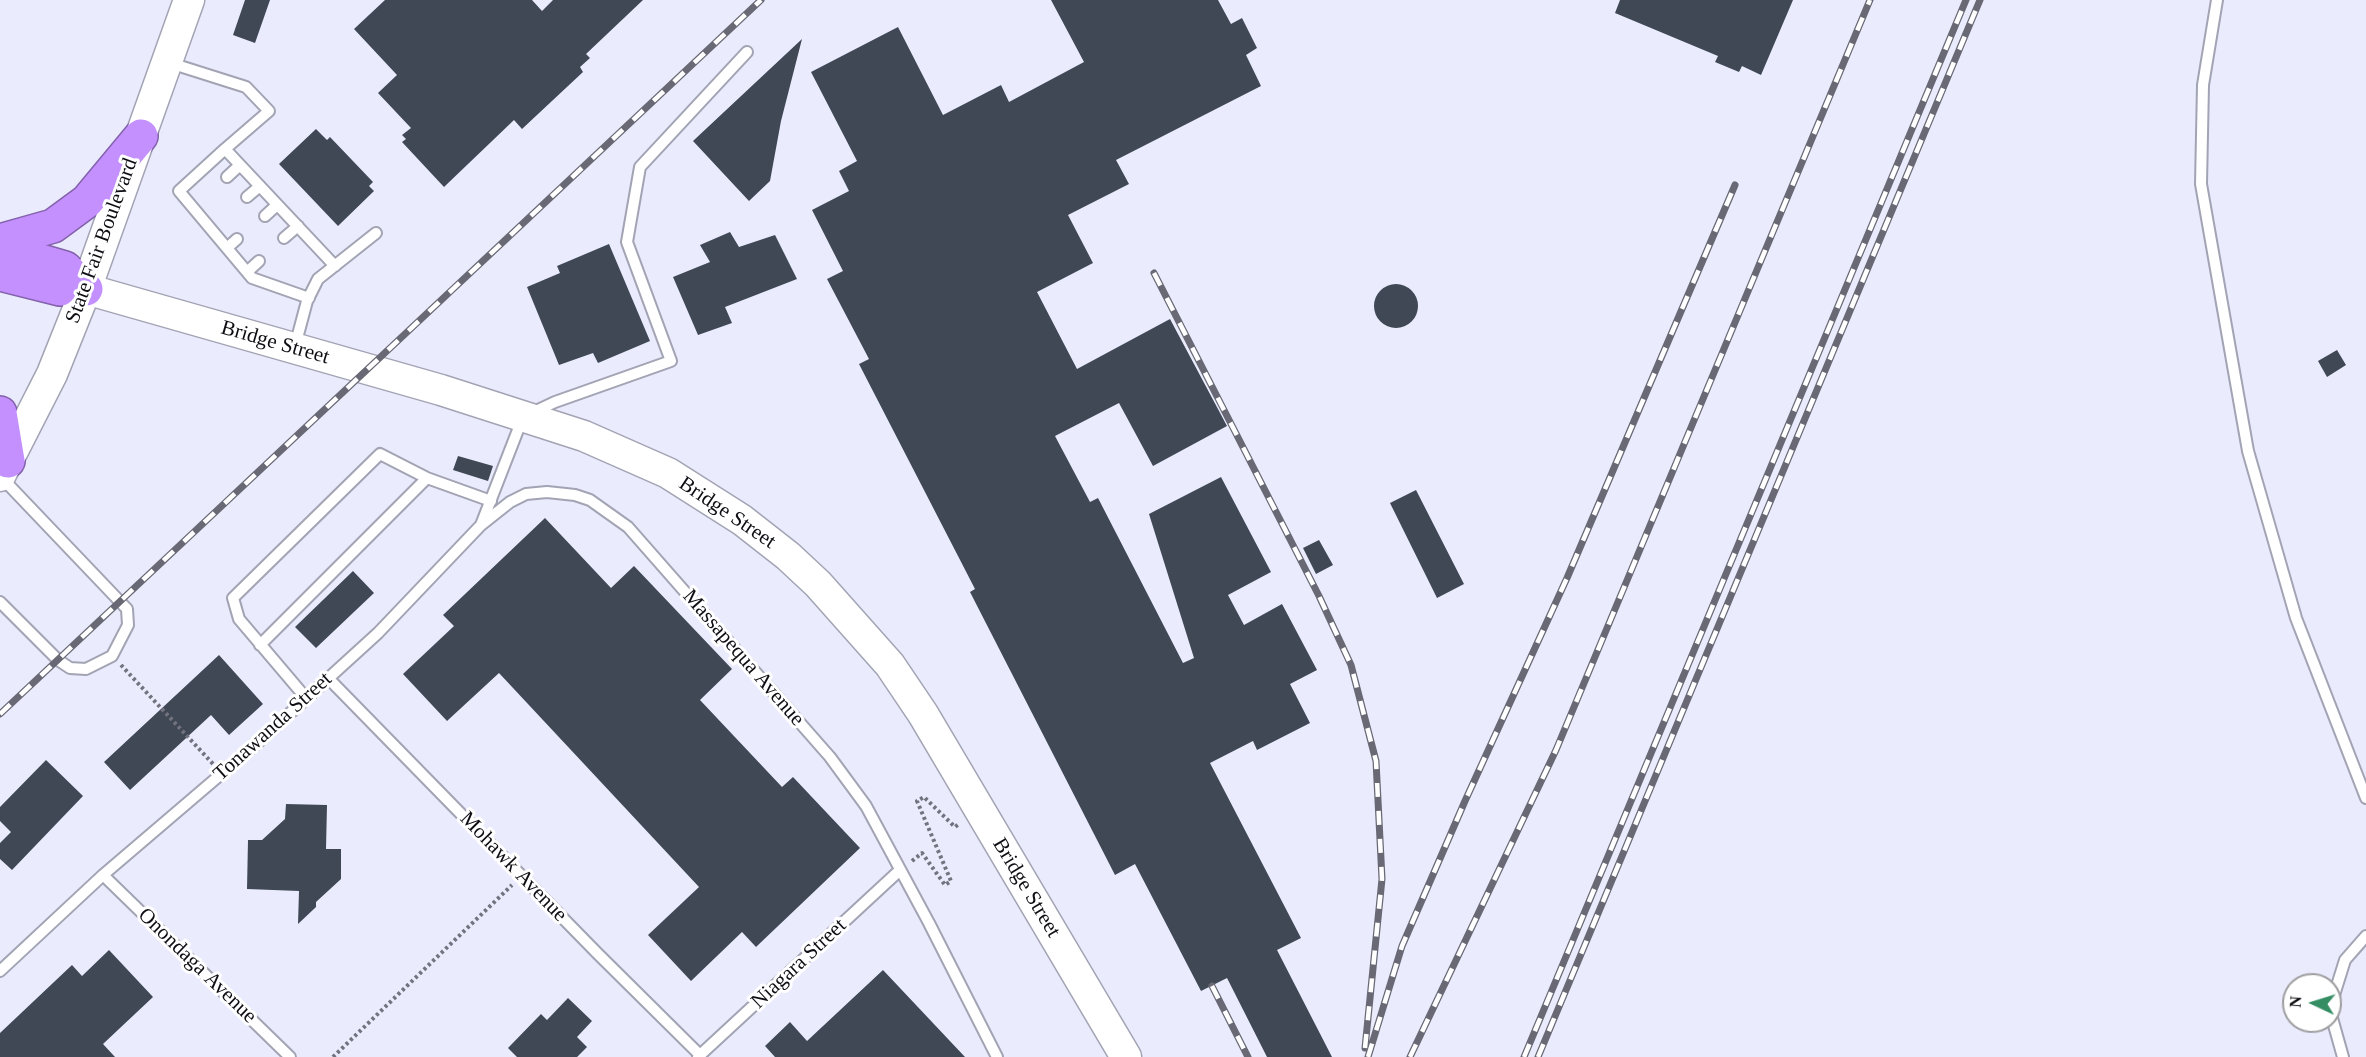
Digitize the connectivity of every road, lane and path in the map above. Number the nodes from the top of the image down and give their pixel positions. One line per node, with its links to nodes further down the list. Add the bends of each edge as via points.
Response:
1 (189, 0): 4 (main road, State Fair Boulevard)
2 (2217, 0): 42 (lane, via 2203,85 2201,184 2248,451 2296,618)
3 (747, 52): 30 (lane, via 640,167 627,242 671,361)
4 (167, 62): 5 (main road, State Fair Boulevard); 6 (lane, via 246,87 269,111)
5 (141, 136): 19 (highway, via 87,201 53,226); 26 (main road, State Fair Boulevard)
6 (225, 149): 7 (lane); 15 (lane, via 179,191 197,204)
7 (240, 165): 8 (lane); 9 (lane)
8 (227, 177)
9 (260, 186): 10 (lane); 11 (lane)
10 (247, 197)
11 (277, 205): 12 (lane); 14 (lane)
12 (265, 216)
13 (221, 221): 15 (lane)
14 (297, 226): 17 (lane); 23 (lane)
15 (211, 229): 20 (lane)
16 (376, 233): 23 (lane)
17 (284, 238)
18 (237, 240): 20 (lane)
19 (0, 242)
20 (227, 248): 24 (lane)
21 (0, 249): 26 (highway, via 65,268)
22 (259, 261): 24 (lane)
23 (335, 266): 27 (lane, via 318,279)
24 (247, 272): 27 (lane, via 252,278)
25 (0, 274): 26 (highway, via 56,289)
26 (86, 289): 28 (main road, Bridge Street); 31 (main road, State Fair Boulevard, via 52,374)
27 (309, 298): 28 (lane)
28 (294, 349): 30 (main road, Bridge Street)
29 (0, 413): 31 (highway)
30 (523, 417): 34 (lane); 43 (main road, Bridge Street, via 584,436 668,473 742,520 788,556 890,664)
31 (3, 471): 38 (lane, via 127,609 128,625)
32 (427, 478): 34 (lane); 37 (lane); 37 (lane, via 380,454 233,598 239,619)
33 (547, 492): 35 (lane, Tonawanda Street, via 526,494 510,502); 44 (lane, Massapequa Avenue, via 590,500 627,527 830,757 866,806)
34 (491, 501): 35 (lane)
35 (481, 525): 39 (lane, Tonawanda Street, via 378,633)
36 (0, 602): 38 (lane, via 70,668 86,669)
37 (260, 645): 40 (lane)
38 (112, 656): 41 (path)
39 (328, 678): 40 (lane, Tonawanda Street); 46 (lane, Mohawk Avenue)
40 (306, 699): 41 (lane, Tonawanda Street)
41 (222, 773): 45 (lane, Tonawanda Street)
42 (2366, 798)
43 (979, 808): 44 (path, via 955,827 924,797 917,801 951,881 945,885 922,854); 55 (main road, Bridge Street)
44 (900, 870): 51 (lane, Niagara Street); 54 (lane, Massapequa Avenue)
45 (103, 875): 48 (lane, Tonawanda Street); 52 (lane, Onondaga Avenue)
46 (522, 876): 51 (lane, Mohawk Avenue); 53 (path)
47 (2366, 936): 49 (lane, via 2345,960)
48 (0, 971)
49 (2341, 973)
50 (2336, 1033): 56 (lane)
51 (699, 1056)
52 (290, 1057)
53 (333, 1057)
54 (997, 1057)
55 (1126, 1057)
56 (2343, 1057)

